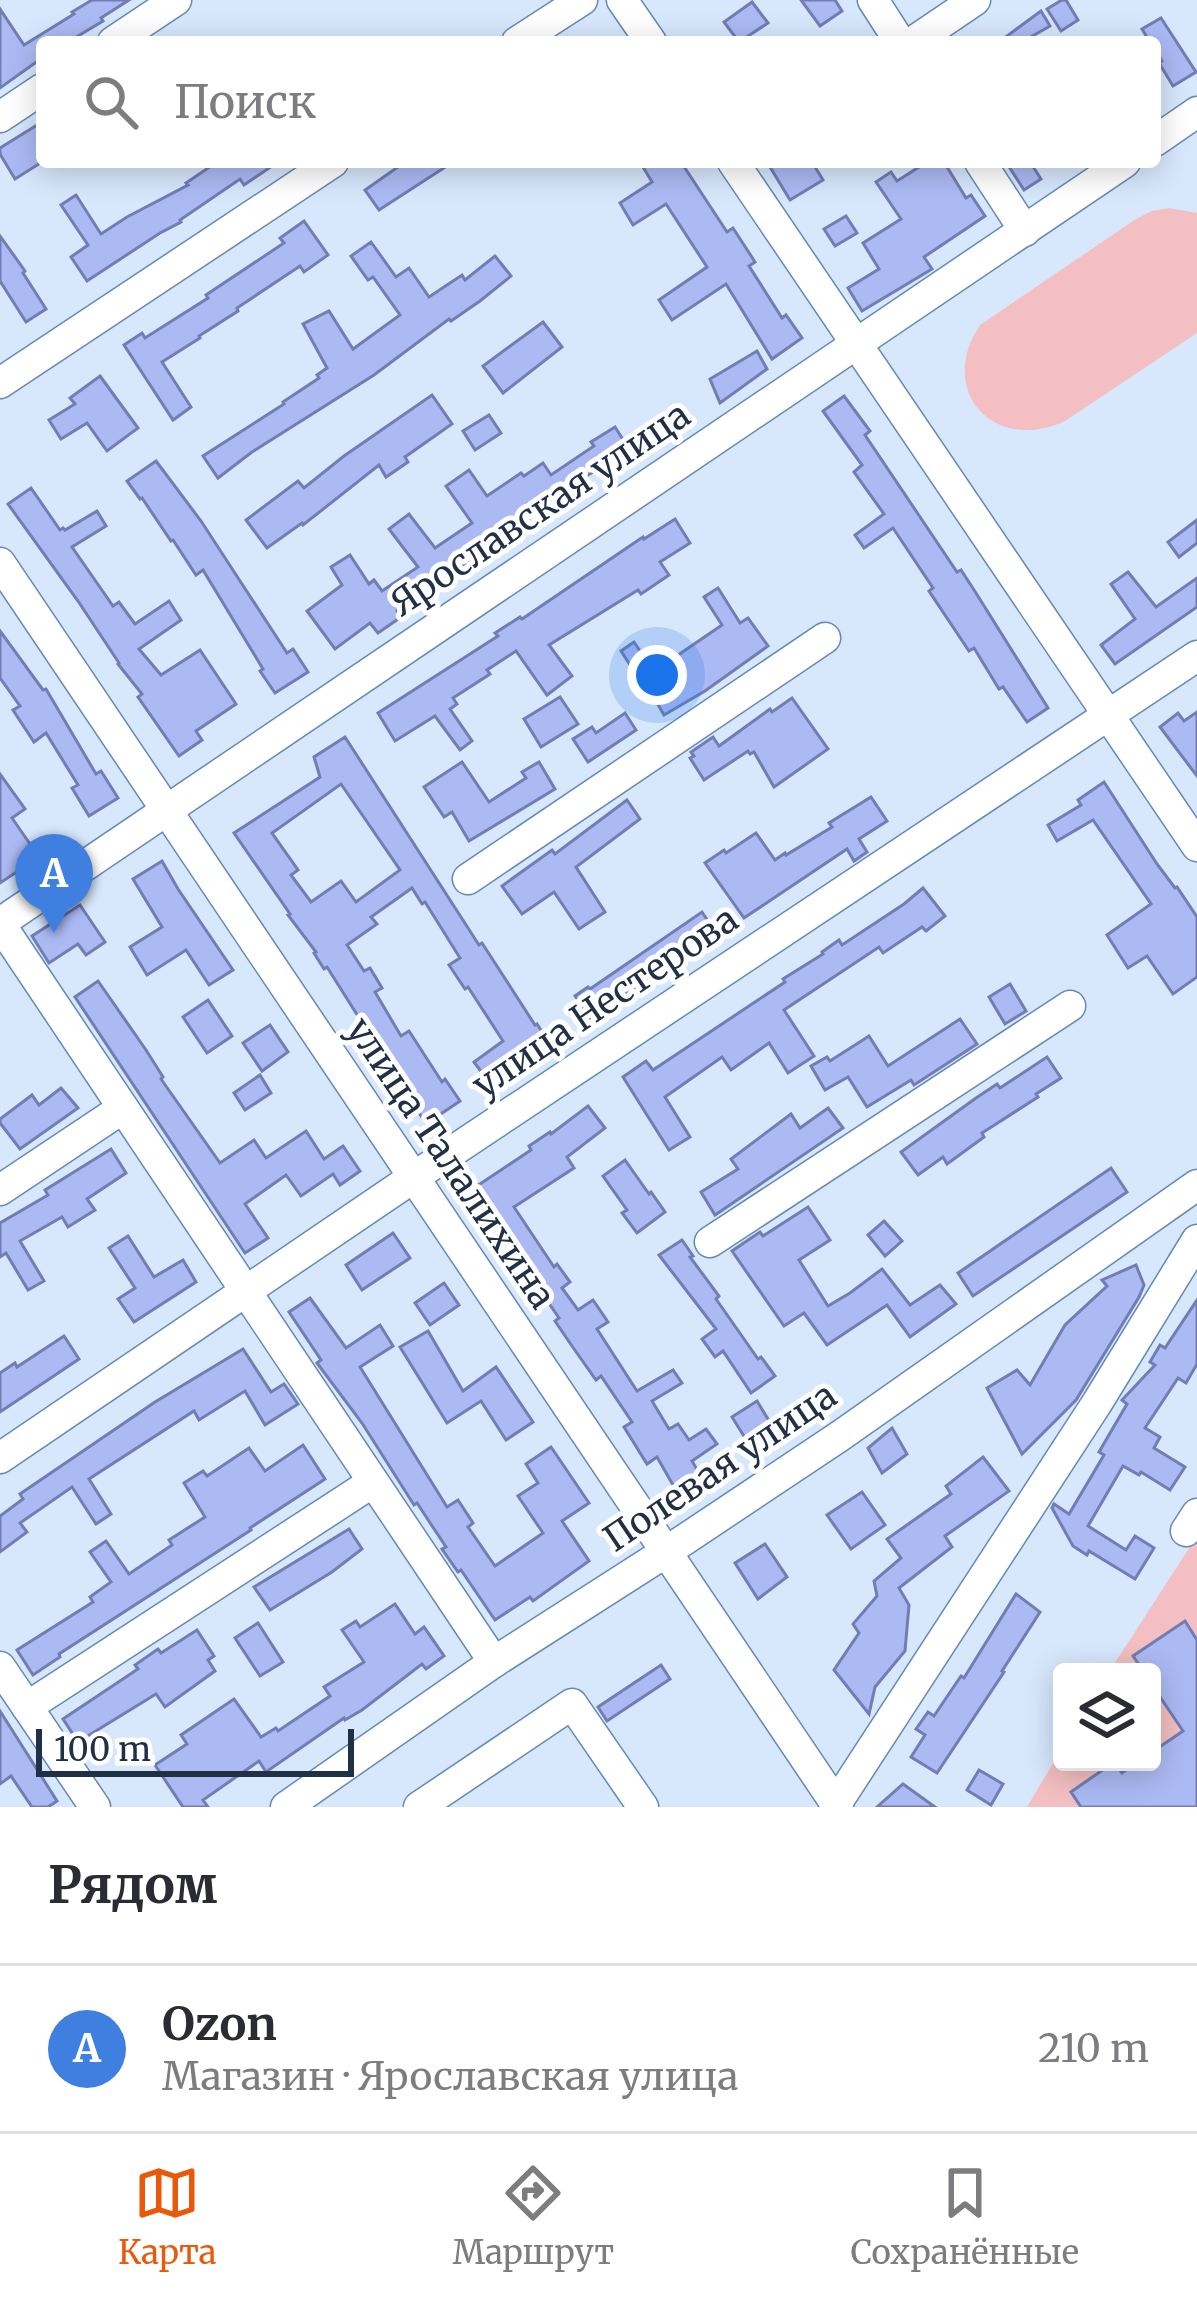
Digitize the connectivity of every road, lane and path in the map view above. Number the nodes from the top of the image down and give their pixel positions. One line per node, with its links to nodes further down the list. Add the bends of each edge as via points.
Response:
1 (176, 0): 6 (street)
2 (582, 0): 7 (street)
3 (622, 0): 8 (street)
4 (872, 0): 9 (street)
5 (975, 0): 10 (street)
6 (122, 36)
7 (526, 36)
8 (647, 36)
9 (896, 36)
10 (922, 36)
11 (36, 93): 13 (street)
12 (1197, 112): 14 (street)
13 (0, 117)
14 (1161, 137)
15 (325, 168): 21 (street)
16 (737, 168): 20 (street)
17 (984, 168): 19 (street)
18 (1115, 168): 19 (street, Ярославская улица)
19 (1025, 231): 20 (street, Ярославская улица)
20 (856, 344): 25 (street); 26 (street, Ярославская улица)
21 (0, 383)
22 (0, 563): 26 (street, улица Талалихина)
23 (825, 638): 28 (street)
24 (1197, 656): 25 (street, улица Нестерова)
25 (1111, 716): 27 (street); 32 (street, улица Нестерова)
26 (166, 810): 29 (street, Ярославская улица); 32 (street, улица Талалихина)
27 (1197, 846)
28 (468, 879)
29 (0, 923): 31 (street)
30 (1070, 1006): 36 (street)
31 (123, 1108): 34 (street); 37 (street)
32 (414, 1177): 37 (street, улица Нестерова); 40 (street, улица Талалихина)
33 (1196, 1188): 40 (street, Полевая улица)
34 (0, 1190)
35 (1197, 1240): 44 (street)
36 (710, 1242)
37 (246, 1292): 38 (street, улица Нестерова); 39 (street)
38 (0, 1458)
39 (374, 1482): 41 (street); 43 (street)
40 (666, 1552): 41 (street, Полевая улица); 44 (street, улица Талалихина)
41 (494, 1662): 46 (street, Полевая улица)
42 (0, 1666): 43 (street)
43 (27, 1707): 45 (street)
44 (837, 1805)
45 (94, 1807)
46 (286, 1807)
47 (419, 1807): 48 (street, via 572,1704)
48 (643, 1807)

